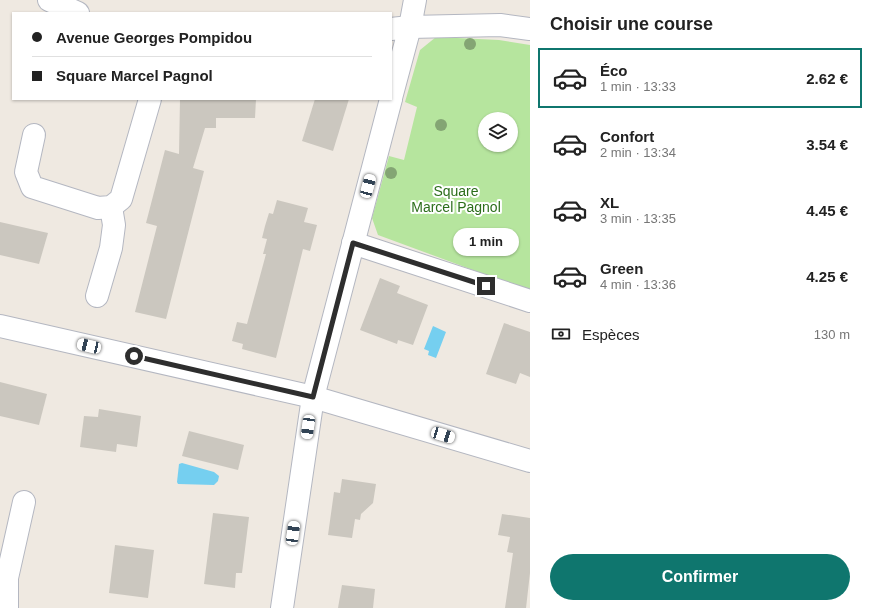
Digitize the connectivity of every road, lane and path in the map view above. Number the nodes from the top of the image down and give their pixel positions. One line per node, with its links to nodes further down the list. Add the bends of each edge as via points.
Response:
1 (49, 0): 3 (street)
2 (415, 0): 4 (street)
3 (75, 8)
4 (400, 28): 5 (street, via 500,25); 6 (street)
5 (530, 30)
6 (392, 91)
7 (150, 100): 10 (street, via 121,198)
8 (391, 100): 11 (street)
9 (34, 135): 10 (street, via 26,172 32,187 98,208)
10 (111, 207): 12 (street, via 114,225 111,248)
11 (353, 243): 13 (street); 15 (street)
12 (98, 296)
13 (530, 301)
14 (0, 326): 15 (street)
15 (313, 397): 16 (street); 19 (street)
16 (530, 461)
17 (24, 502): 18 (street, via 7,578)
18 (7, 608)
19 (282, 608)

